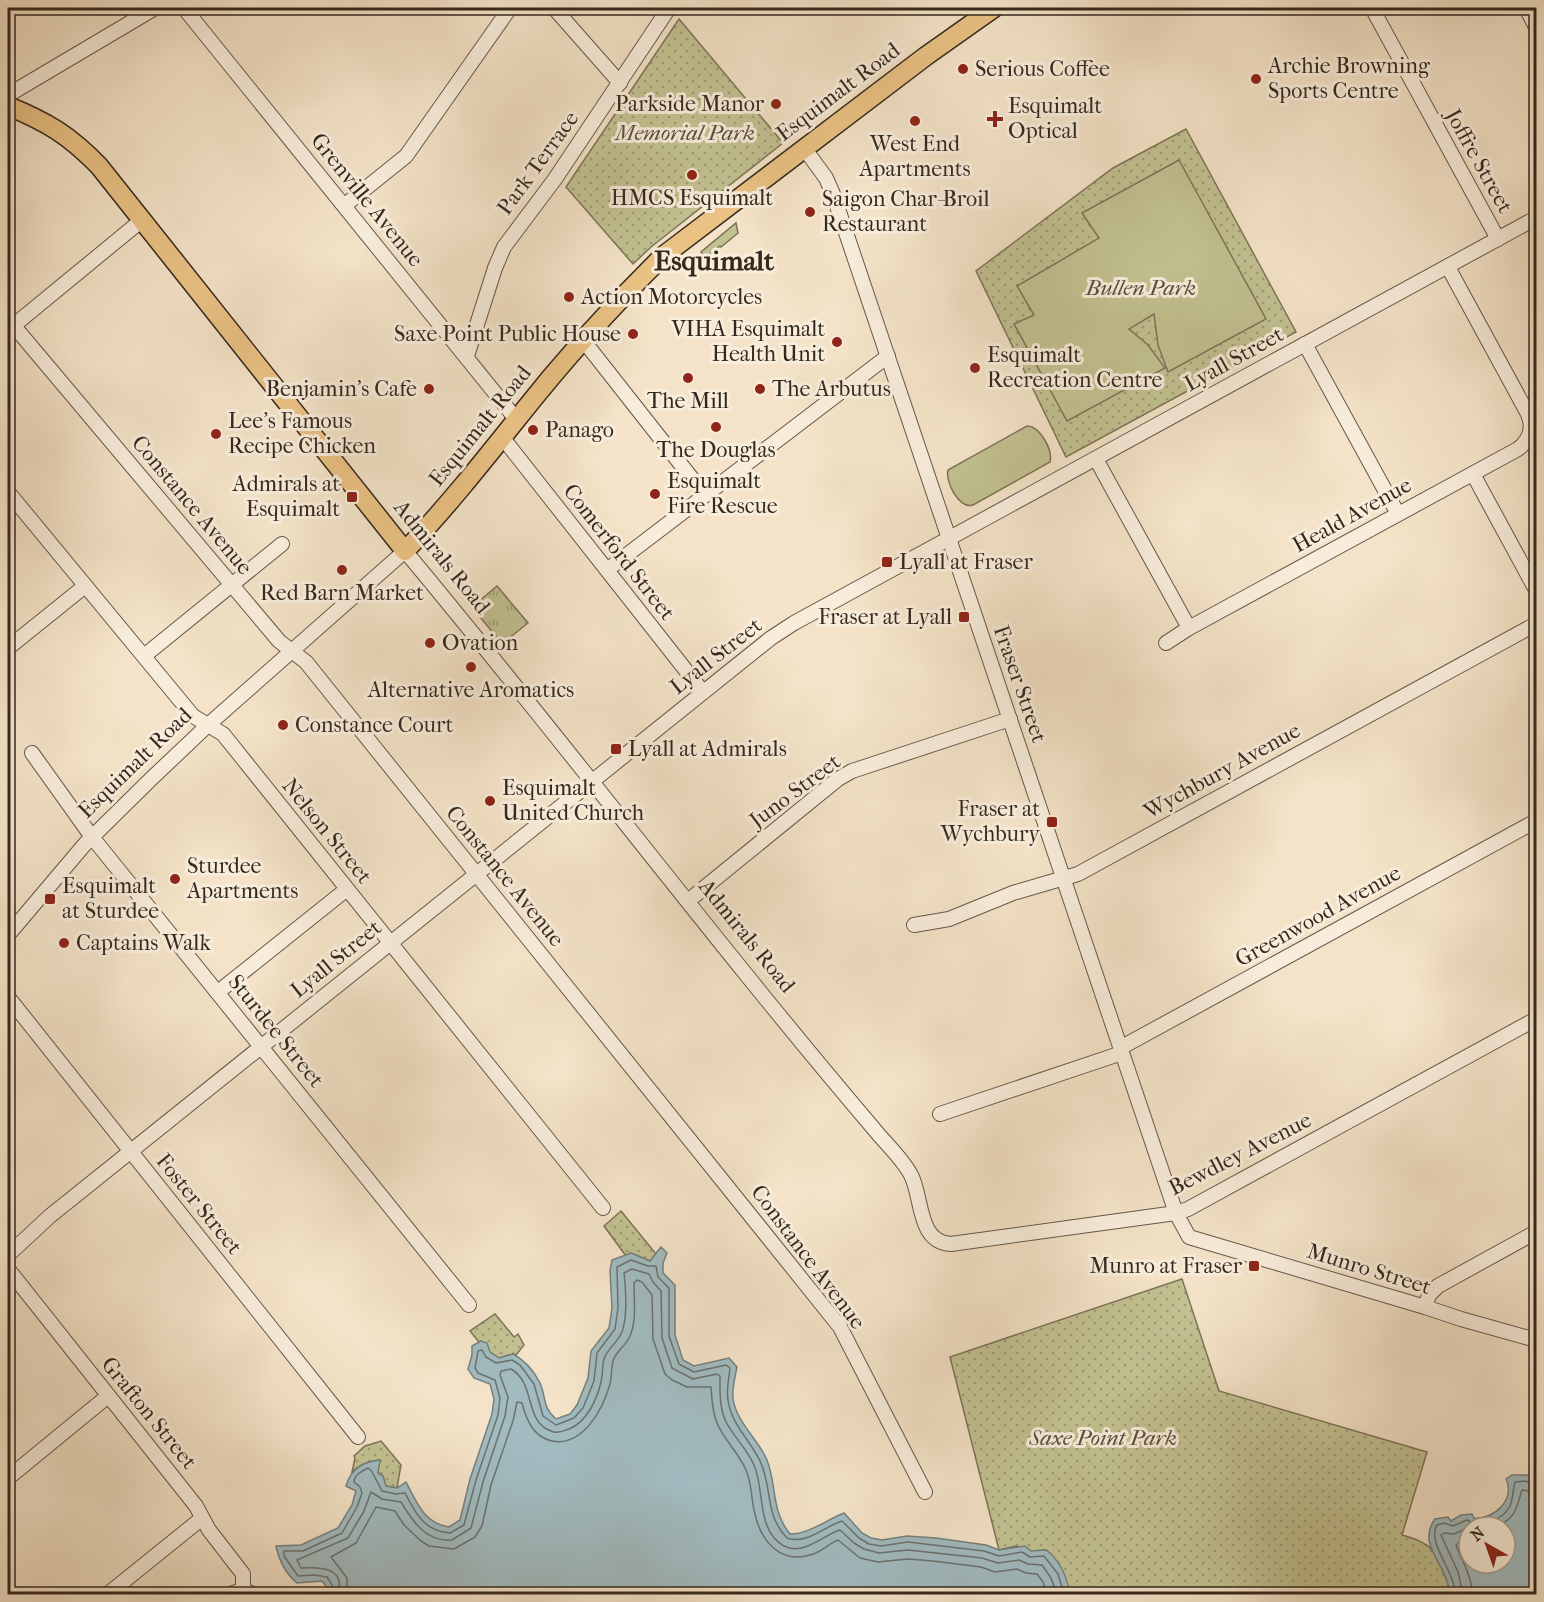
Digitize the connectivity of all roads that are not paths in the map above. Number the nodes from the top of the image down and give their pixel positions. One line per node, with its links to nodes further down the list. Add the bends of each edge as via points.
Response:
1 (155, 8): 11 (street)
2 (184, 8): 14 (street, Grenville Avenue)
3 (510, 8): 14 (street, via 406,156)
4 (554, 8): 10 (street)
5 (669, 8): 10 (street, Park Terrace)
6 (994, 8): 13 (main road, Esquimalt Road)
7 (1372, 8): 17 (street, Joffre Street)
8 (1526, 8): 9 (street)
9 (1536, 27)
10 (620, 83): 22 (street, Park Terrace, via 504,247)
11 (8, 95)
12 (8, 106): 16 (main road, Admirals Road, via 78,144)
13 (804, 148): 20 (main road, Esquimalt Road, via 663,256); 23 (street, Fraser Street, via 831,188)
14 (345, 205): 22 (street, Grenville Avenue)
15 (1536, 218): 17 (street, Lyall Street)
16 (142, 220): 19 (street); 33 (main road, Admirals Road)
17 (1498, 239): 18 (street, Lyall Street)
18 (1448, 267): 21 (street, Lyall Street); 27 (street, Heald Avenue, via 1530,420 1530,434 1523,445)
19 (10, 323): 36 (street, Constance Avenue)
20 (583, 340): 24 (main road, Esquimalt Road); 29 (street)
21 (1305, 344): 26 (street, Lyall Street); 30 (street)
22 (466, 356): 24 (street, Grenville Avenue)
23 (888, 356): 29 (street); 31 (street, Fraser Street)
24 (516, 419): 25 (main road, Esquimalt Road)
25 (502, 437): 33 (main road, Esquimalt Road); 34 (street, Comerford Street)
26 (1096, 459): 31 (street, Lyall Street); 39 (street)
27 (1473, 474): 30 (street, Heald Avenue); 37 (street)
28 (8, 492): 35 (street, Nelson Street)
29 (705, 495): 34 (street)
30 (1398, 514): 39 (street, Heald Avenue)
31 (949, 538): 44 (street, Lyall Street, via 771,638); 45 (street, Fraser Street)
32 (282, 544): 36 (street)
33 (405, 551): 42 (street, Esquimalt Road); 48 (street, Admirals Road)
34 (607, 570): 44 (street, Comerford Street)
35 (85, 585): 41 (street); 43 (street, Nelson Street)
36 (231, 585): 42 (street, Constance Avenue); 43 (street)
37 (1536, 590)
38 (1536, 624): 52 (street, Wychbury Avenue, via 1078,874)
39 (1189, 628): 40 (street, Heald Avenue)
40 (1166, 643)
41 (8, 648)
42 (292, 652): 46 (street, Esquimalt Road); 51 (street, Constance Avenue, via 306,662)
43 (144, 656): 46 (street, Nelson Street, via 193,716)
44 (703, 692): 48 (street, Lyall Street)
45 (1010, 719): 52 (street, Fraser Street); 54 (street, Juno Street, via 852,771)
46 (208, 725): 50 (street, Esquimalt Road); 53 (street, Nelson Street, via 223,734)
47 (32, 753): 50 (street, Sturdee Street)
48 (592, 781): 51 (street, Lyall Street); 54 (street, Admirals Road)
49 (1536, 821): 62 (street, Greenwood Avenue)
50 (92, 837): 56 (street, Esquimalt Road); 58 (street, Sturdee Street)
51 (477, 874): 57 (street, Lyall Street); 78 (street, Constance Avenue, via 840,1328)
52 (1063, 877): 55 (street, Wychbury Avenue, via 949,919); 62 (street, Fraser Street)
53 (347, 889): 57 (street, Nelson Street); 58 (street)
54 (688, 901): 69 (street, Admirals Road, via 904,1164 915,1183 927,1228)
55 (914, 925)
56 (8, 935)
57 (391, 943): 61 (street, Lyall Street); 65 (street, Nelson Street)
58 (218, 993): 61 (street, Sturdee Street)
59 (8, 997): 64 (street, Foster Street)
60 (1536, 1019): 66 (street, Bewdley Avenue)
61 (261, 1046): 64 (street, Lyall Street); 72 (street, Sturdee Street)
62 (1121, 1051): 63 (street, Greenwood Avenue); 66 (street, Fraser Street)
63 (940, 1114)
64 (130, 1151): 70 (street, Lyall Street, via 39,1224); 76 (street, Foster Street)
65 (603, 1208)
66 (1176, 1213): 68 (street, Fraser Street); 69 (street, Bewdley Avenue, via 951,1244)
67 (1536, 1232): 73 (street, via 1438,1286)
68 (1190, 1237): 73 (street, Munro Street)
69 (936, 1240)
70 (8, 1255)
71 (8, 1269): 75 (street, Grafton Street)
72 (468, 1305)
73 (1425, 1307): 74 (street, Munro Street)
74 (1536, 1340)
75 (108, 1396): 77 (street); 79 (street, Grafton Street, via 196,1506)
76 (358, 1437)
77 (8, 1478)
78 (925, 1492)
79 (201, 1519): 80 (street, Grafton Street, via 243,1574); 81 (street)
80 (242, 1593)
81 (108, 1594)

